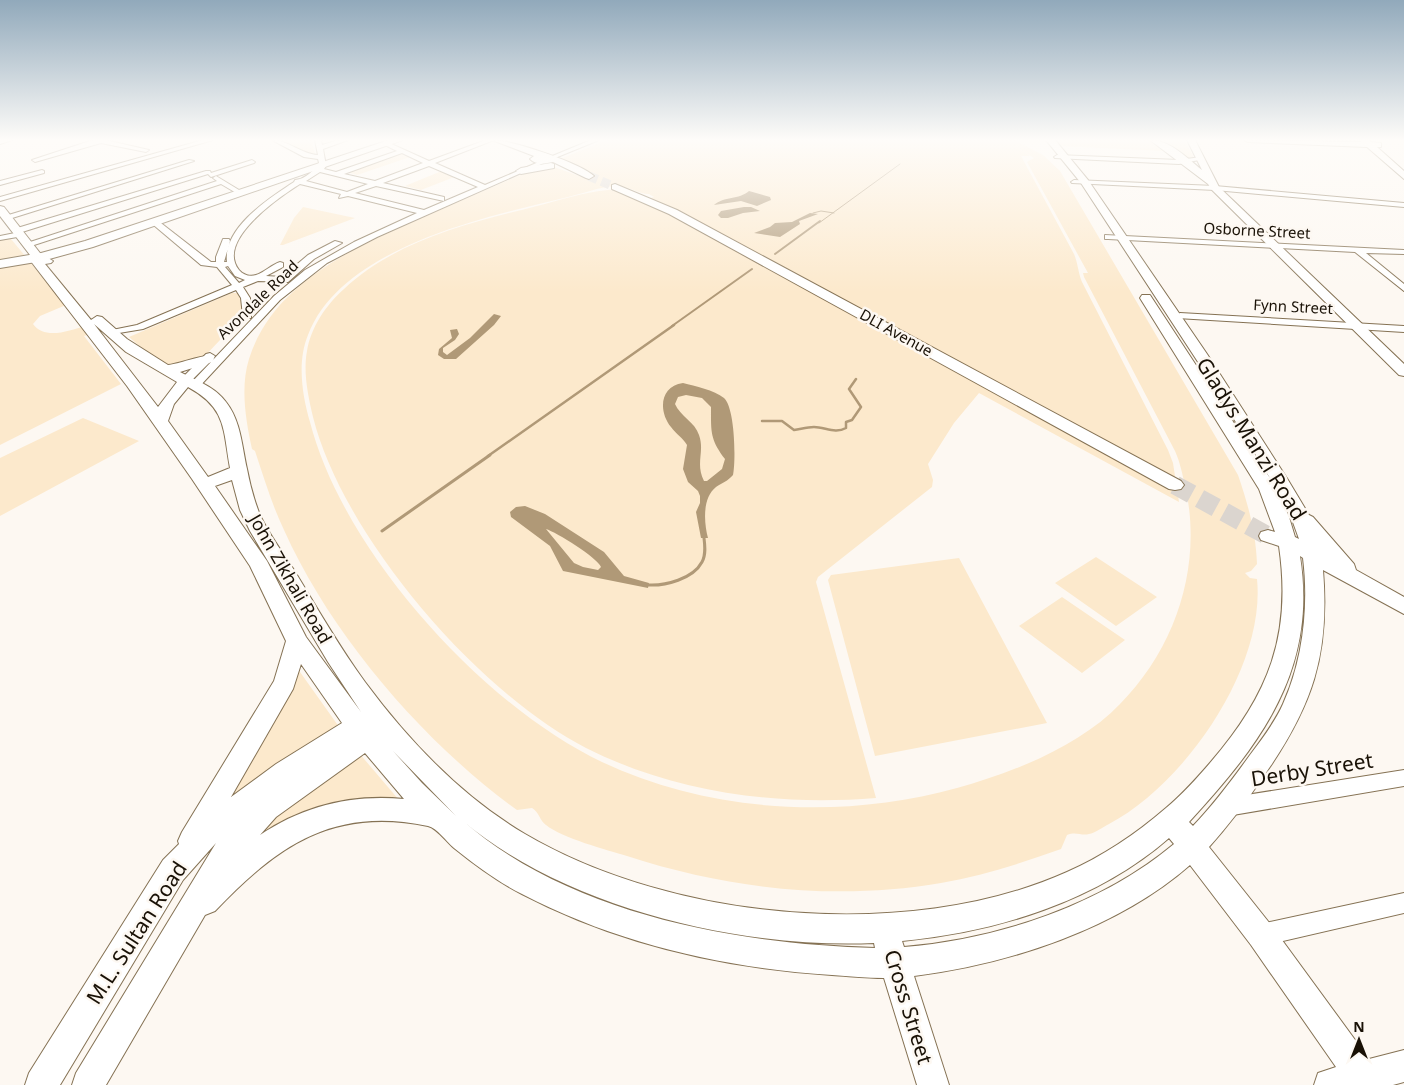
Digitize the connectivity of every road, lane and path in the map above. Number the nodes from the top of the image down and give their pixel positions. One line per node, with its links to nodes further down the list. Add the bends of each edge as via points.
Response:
1 (30, 191): 22 (street)
2 (85, 191): 26 (street)
3 (154, 191): 31 (street)
4 (199, 191): 42 (street)
5 (236, 191): 19 (street)
6 (250, 191): 19 (main road)
7 (281, 191): 24 (street)
8 (327, 191): 21 (street)
9 (340, 191): 20 (street)
10 (356, 191): 20 (street)
11 (408, 191): 23 (street)
12 (467, 191): 23 (street, Avondale Road)
13 (470, 191): 27 (street, Avondale Road)
14 (623, 191): 68 (main road, DLI Avenue, via 678,215)
15 (1084, 191): 34 (main road, Gladys Manzi Road)
16 (1085, 191): 36 (main road, Gladys Manzi Road)
17 (1219, 191): 39 (main road)
18 (1260, 191): 25 (street)
19 (240, 193): 28 (main road)
20 (350, 193): 21 (street); 27 (street)
21 (342, 196): 27 (street)
22 (0, 199)
23 (441, 199): 27 (street, Avondale Road)
24 (268, 200): 29 (street); 30 (street)
25 (1404, 205)
26 (3, 213): 31 (main road, John Zikhali Road)
27 (416, 213): 37 (street, Avondale Road); 38 (street, Avondale Road)
28 (154, 222): 42 (main road); 47 (street, via 204,264)
29 (236, 224): 30 (street); 32 (street)
30 (246, 224): 33 (street)
31 (18, 233): 35 (street); 42 (main road, John Zikhali Road)
32 (229, 234): 33 (street); 47 (street)
33 (239, 234): 45 (street)
34 (1108, 237): 36 (street, Osborne Street); 43 (main road, Gladys Manzi Road)
35 (0, 238)
36 (1121, 238): 39 (street, Osborne Street); 54 (main road, Gladys Manzi Road)
37 (340, 242): 38 (street); 49 (street, Avondale Road, via 311,257)
38 (351, 246): 62 (street, Avondale Road, via 320,262 292,284)
39 (1275, 246): 40 (street, Osborne Street); 56 (main road)
40 (1358, 250): 41 (street, Osborne Street); 51 (street)
41 (1404, 252)
42 (35, 253): 44 (main road); 58 (main road, John Zikhali Road); 63 (main road, John Zikhali Road)
43 (1122, 259)
44 (5, 263)
45 (230, 264): 47 (street); 48 (street, via 238,274)
46 (280, 265): 48 (street, Avondale Road)
47 (220, 266): 50 (street)
48 (255, 279): 49 (street); 50 (street, Avondale Road)
49 (284, 280): 55 (street, Avondale Road)
50 (238, 286): 55 (street, via 248,302); 58 (street, Avondale Road)
51 (1404, 288)
52 (1140, 289): 53 (main road, Gladys Manzi Road)
53 (1156, 314): 54 (main road); 64 (main road, Gladys Manzi Road)
54 (1176, 315): 56 (street, Fynn Street); 65 (main road, Gladys Manzi Road)
55 (248, 316): 59 (street, Avondale Road)
56 (1357, 326): 57 (street, Fynn Street); 61 (main road)
57 (1404, 329)
58 (114, 337): 60 (main road, John Zikhali Road)
59 (207, 359): 60 (main road); 62 (street, Avondale Road)
60 (166, 370): 62 (main road, John Zikhali Road)
61 (1404, 372)
62 (193, 384): 63 (main road, via 171,397); 66 (main road, John Zikhali Road, via 212,396 224,411 232,434)
63 (160, 421): 67 (main road, John Zikhali Road)
64 (1230, 428): 65 (main road); 70 (main road, Gladys Manzi Road, via 1278,508)
65 (1249, 429): 69 (main road, Gladys Manzi Road)
66 (238, 471): 67 (main road); 75 (main road, John Zikhali Road, via 253,520)
67 (205, 484): 74 (main road, John Zikhali Road, via 256,559)
68 (1175, 485)
69 (1298, 511): 70 (main road, Gladys Manzi Road, via 1306,528); 71 (main road)
70 (1292, 549): 71 (main road); 73 (main road); 77 (main road, Gladys Manzi Road, via 1312,634 1306,674 1279,733); 79 (main road, Gladys Manzi Road, via 1294,604 1290,638 1269,699 1235,752)
71 (1363, 584): 72 (main road)
72 (1404, 606)
73 (1404, 617)
74 (298, 641): 75 (main road, John Zikhali Road); 81 (main road, via 282,690)
75 (371, 726): 78 (main road, Gladys Manzi Road); 81 (main road, M.L. Sultan Road, via 285,772 211,830); 83 (main road, M.L. Sultan Road, via 253,822 226,852); 84 (main road, Gladys Manzi Road, via 483,822 530,852 590,881 645,901 706,916 782,925)
76 (1404, 778): 77 (street, Derby Street)
77 (1228, 807): 80 (main road, Gladys Manzi Road)
78 (437, 815): 83 (main road, via 354,811 326,816 300,827 252,855); 86 (main road, Gladys Manzi Road, via 520,879 575,904 647,930 772,957)
79 (1172, 821): 80 (main road); 84 (main road, Gladys Manzi Road, via 1119,861 1087,879 1044,896 998,911)
80 (1192, 846): 85 (main road); 86 (main road, Gladys Manzi Road, via 1129,893 1051,930 951,955)
81 (173, 870): 89 (main road, M.L. Sultan Road)
82 (1404, 903): 85 (street)
83 (180, 928): 90 (main road, M.L. Sultan Road)
84 (884, 928): 86 (main road, Cross Street)
85 (1261, 935): 88 (main road)
86 (894, 963): 91 (main road, Cross Street)
87 (1404, 1066): 88 (main road)
88 (1365, 1081): 92 (main road)
89 (41, 1085)
90 (88, 1085)
91 (933, 1085)
92 (1330, 1085)

